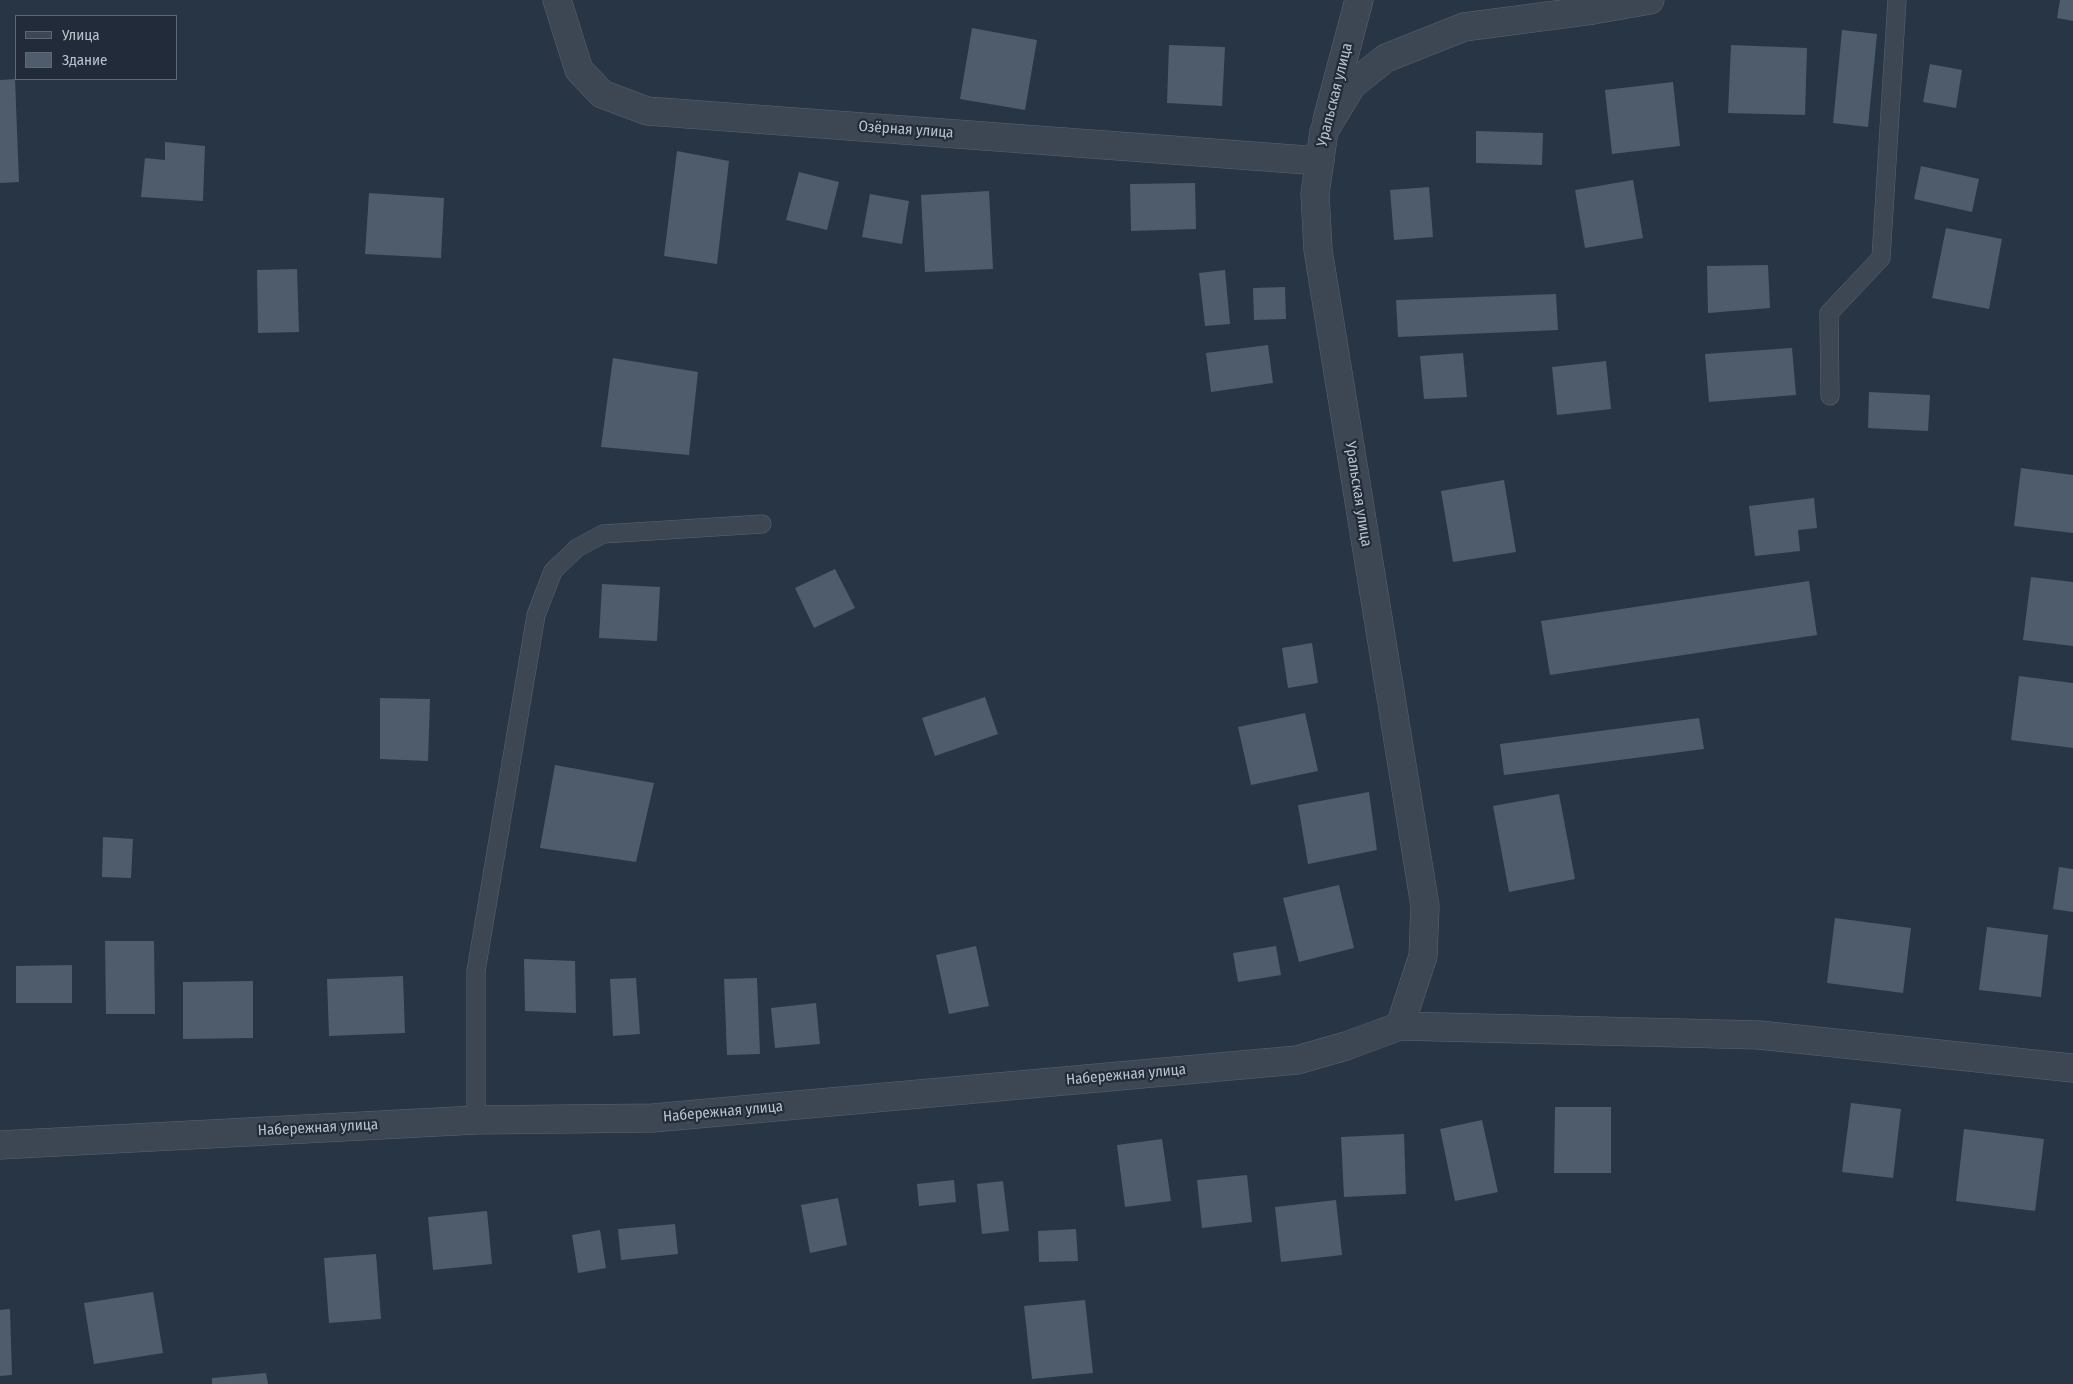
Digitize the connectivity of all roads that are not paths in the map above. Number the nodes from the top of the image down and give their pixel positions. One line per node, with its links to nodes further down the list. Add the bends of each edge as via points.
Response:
1 (557, 0): 6 (street, Озёрная улица, via 579,70 602,94 647,111)
2 (1359, 0): 5 (street, Уральская улица)
3 (1650, 0): 5 (street, via 1464,27 1386,58 1352,85)
4 (1897, 0): 7 (lane, via 1881,258 1830,314)
5 (1324, 131): 6 (street, Уральская улица)
6 (1320, 161): 9 (street, Уральская улица, via 1314,194 1318,250 1425,906 1423,956)
7 (1830, 396)
8 (762, 524): 11 (lane, via 602,534 577,548 553,571 536,615 476,971)
9 (1400, 1026): 10 (street, via 1759,1036); 11 (street, Набережная улица, via 1296,1060 653,1118)
10 (2073, 1068)
11 (476, 1120): 12 (street, Набережная улица)
12 (0, 1145)

